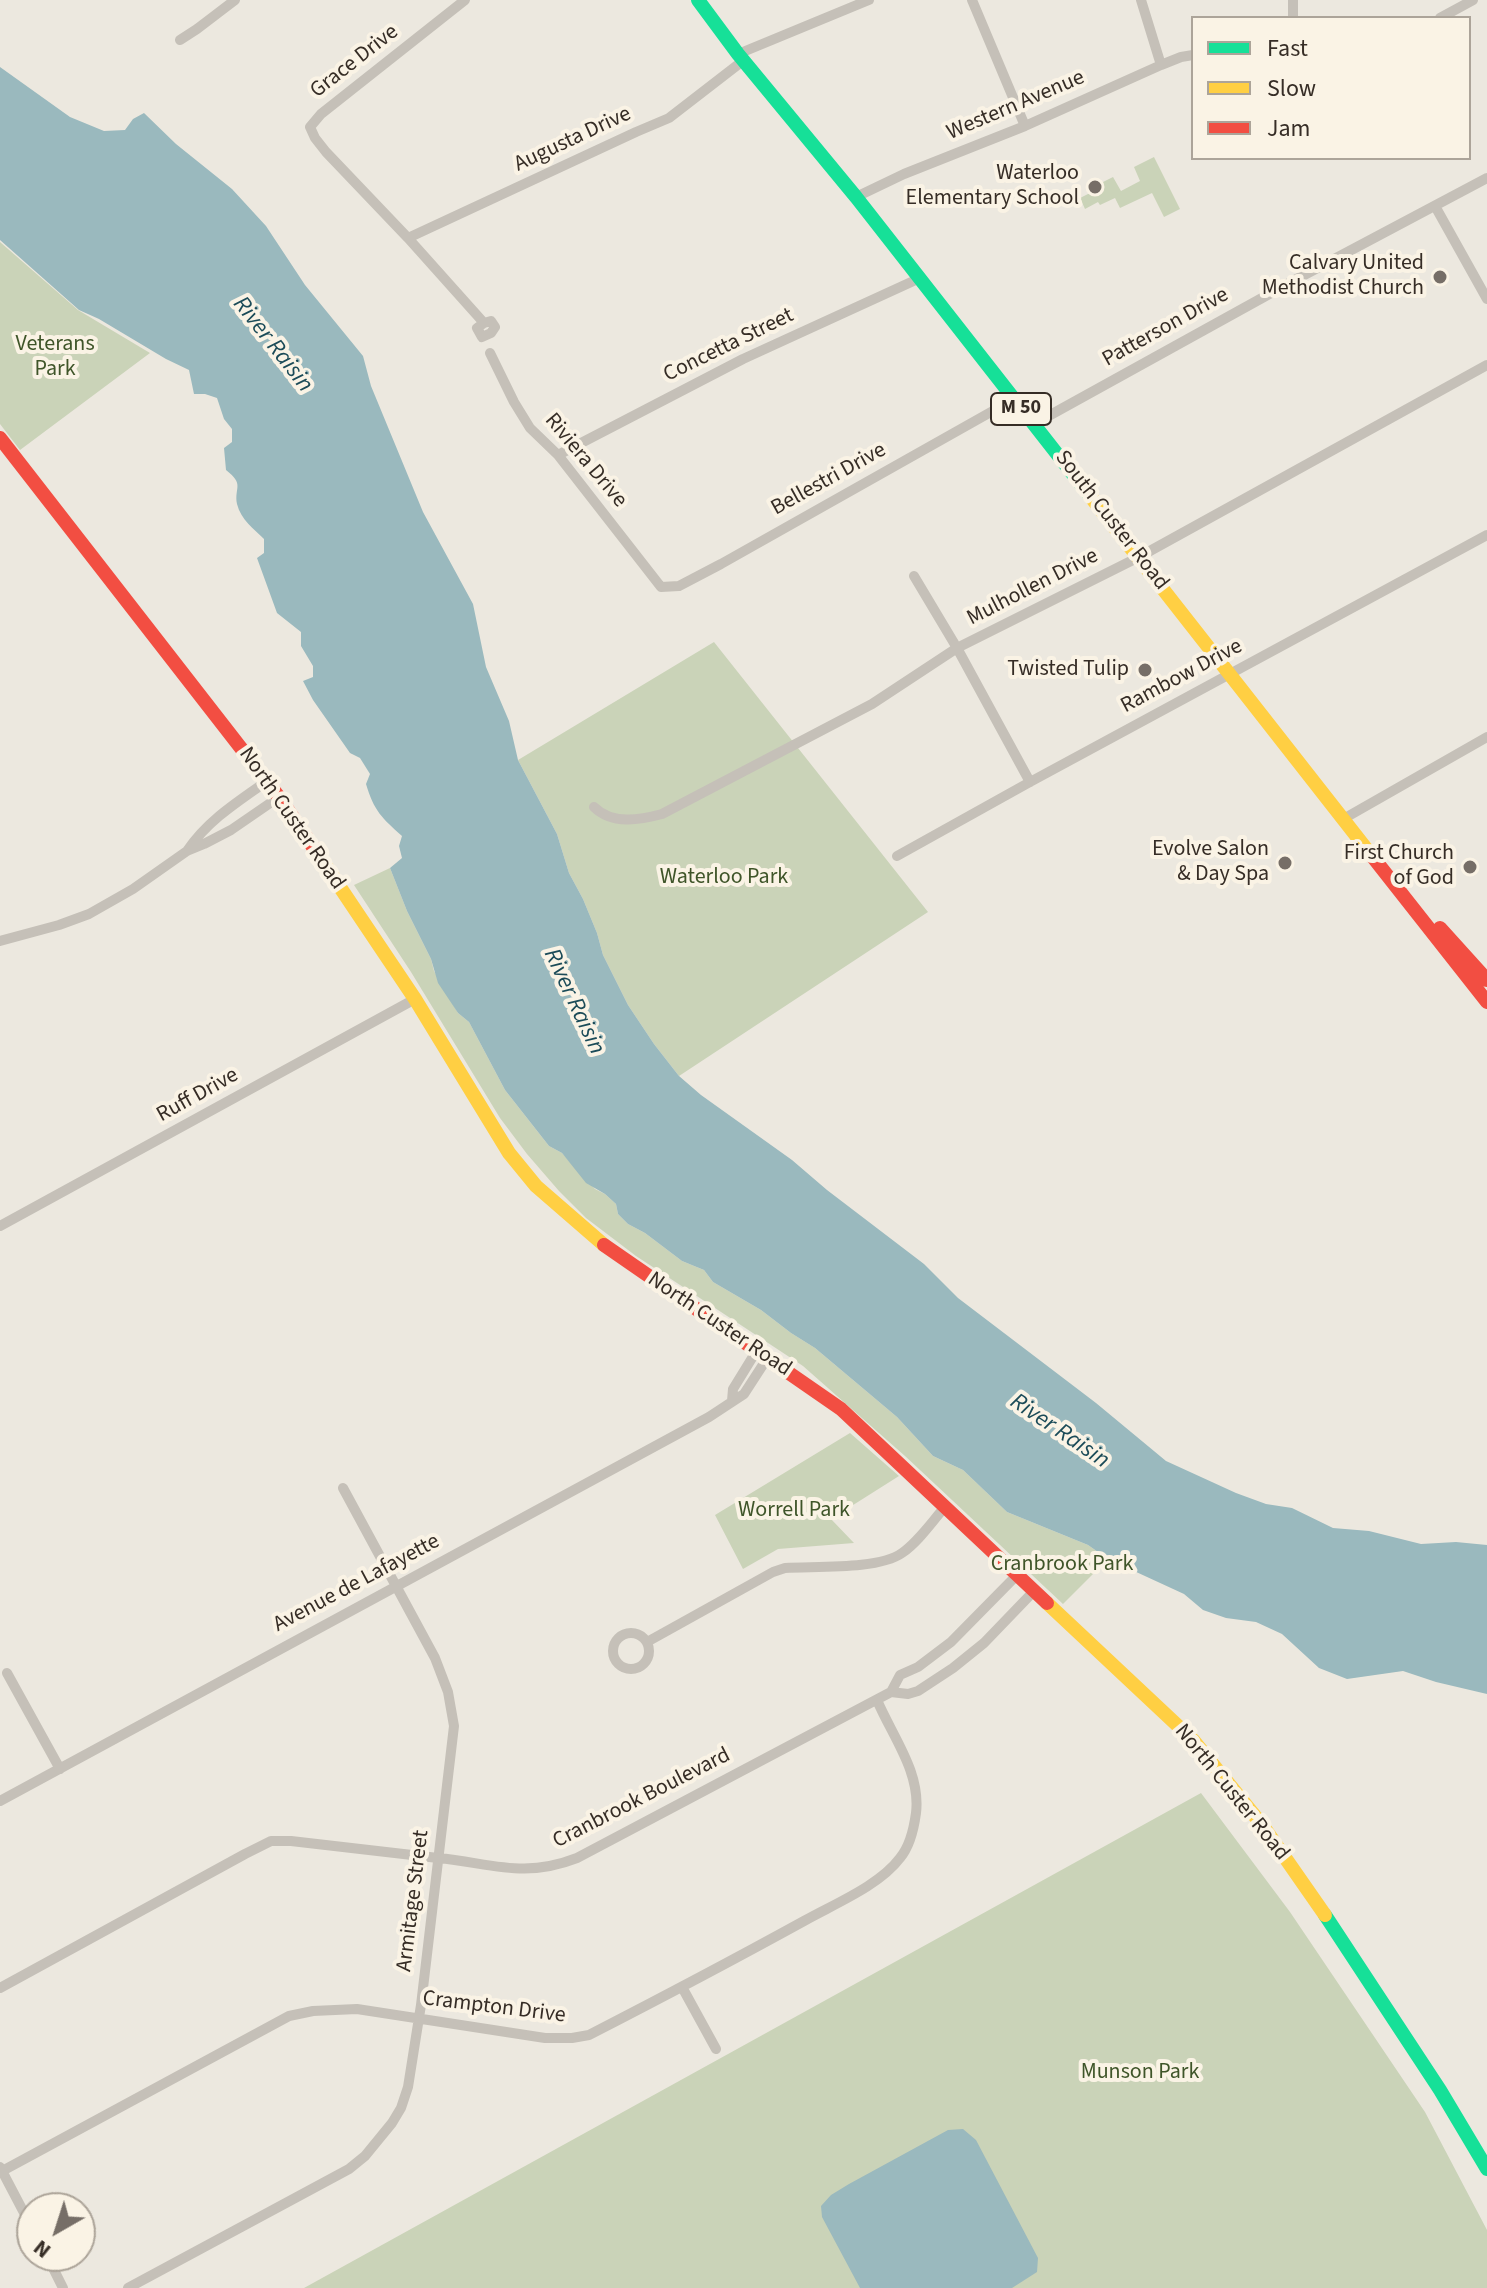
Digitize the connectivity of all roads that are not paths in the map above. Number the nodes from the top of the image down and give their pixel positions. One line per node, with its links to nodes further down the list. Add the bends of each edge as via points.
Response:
1 (235, 0): 9 (street)
2 (465, 0): 17 (street, Grace Drive, via 310,127 326,152)
3 (698, 0): 11 (street, South Custer Road / M 50)
4 (869, 0): 11 (street, Augusta Drive)
5 (972, 0): 13 (street)
6 (1141, 0): 12 (street)
7 (1473, 0): 8 (street)
8 (1444, 16)
9 (180, 40)
10 (1191, 55): 12 (street, Western Avenue)
11 (741, 57): 15 (street, South Custer Road / M 50); 17 (street, Augusta Drive, via 669,118)
12 (1161, 65): 13 (street, Western Avenue)
13 (1025, 126): 15 (street, Western Avenue)
14 (1487, 178): 16 (street, Patterson Drive)
15 (856, 197): 18 (street, South Custer Road / M 50)
16 (1435, 206): 19 (street); 24 (street, Patterson Drive)
17 (408, 238): 20 (street)
18 (920, 278): 23 (street, South Custer Road / M 50); 26 (street, Concetta Street, via 743,359)
19 (1487, 299)
20 (484, 323)
21 (490, 353): 26 (street, Riviera Drive, via 530,428)
22 (1487, 365): 28 (street, Mulhollen Drive)
23 (1014, 399): 24 (street, South Custer Road / M 50); 30 (street, Bellestri Drive, via 721,564 679,586)
24 (1034, 424): 28 (street, South Custer Road / M 50)
25 (0, 438): 34 (street, North Custer Road)
26 (558, 455): 30 (street, Riviera Drive)
27 (1487, 535): 32 (street, Rambow Drive)
28 (1139, 557): 31 (street, Mulhollen Drive); 32 (street, South Custer Road / M 50)
29 (914, 576): 31 (street)
30 (661, 587)
31 (957, 648): 35 (street); 37 (street, Mulhollen Drive, via 872,704 662,814 630,820 608,817)
32 (1231, 673): 35 (street, Rambow Drive); 38 (street, South Custer Road / M 50)
33 (1487, 737): 38 (street)
34 (267, 781): 36 (street, North Custer Road); 39 (street, via 220,814)
35 (1030, 782): 40 (street, Rambow Drive)
36 (279, 797): 39 (street, via 231,830); 43 (street, North Custer Road)
37 (594, 807)
38 (1345, 818): 42 (street, South Custer Road / M 50); 44 (street, South Custer Road / M 50)
39 (187, 851): 41 (street, via 89,914)
40 (897, 856)
41 (0, 941)
42 (1487, 980)
43 (415, 999): 45 (street, Ruff Drive); 46 (street, North Custer Road, via 509,1153 536,1186 589,1234)
44 (1487, 1002)
45 (0, 1226)
46 (763, 1354): 48 (street, North Custer Road, via 841,1409); 50 (street, Avenue de Lafayette, via 733,1389 732,1401 709,1417)
47 (343, 1488): 50 (street, Armitage Street)
48 (944, 1508): 49 (street, North Custer Road); 52 (street, via 895,1557 773,1572)
49 (1017, 1575): 51 (street, North Custer Road); 54 (street, Cranbrook Boulevard, via 951,1642 900,1675)
50 (396, 1586): 56 (street, Avenue de Lafayette); 58 (street, Armitage Street, via 439,1667 452,1709 453,1750)
51 (1035, 1590): 54 (street, Cranbrook Boulevard, via 953,1668 918,1691); 64 (street, North Custer Road, via 1193,1740 1237,1792 1325,1914)
52 (647, 1642)
53 (7, 1673): 56 (street)
54 (891, 1692): 55 (street, Cranbrook Boulevard)
55 (877, 1700): 58 (street, Cranbrook Boulevard, via 561,1864 532,1870); 59 (street, Crampton Drive, via 916,1787 913,1827 901,1858 874,1882)
56 (60, 1769): 57 (street, Avenue de Lafayette)
57 (0, 1801)
58 (439, 1858): 60 (street, Cranbrook Boulevard, via 271,1841); 61 (street, Armitage Street)
59 (682, 1987): 61 (street, Crampton Drive, via 589,2035 572,2038); 62 (street)
60 (0, 1988)
61 (419, 2019): 63 (street, Crampton Drive, via 357,2009 289,2016); 66 (street, Armitage Street, via 401,2108 365,2156)
62 (716, 2049)
63 (1, 2169): 65 (street)
64 (1487, 2169)
65 (16, 2198)
66 (128, 2288)

